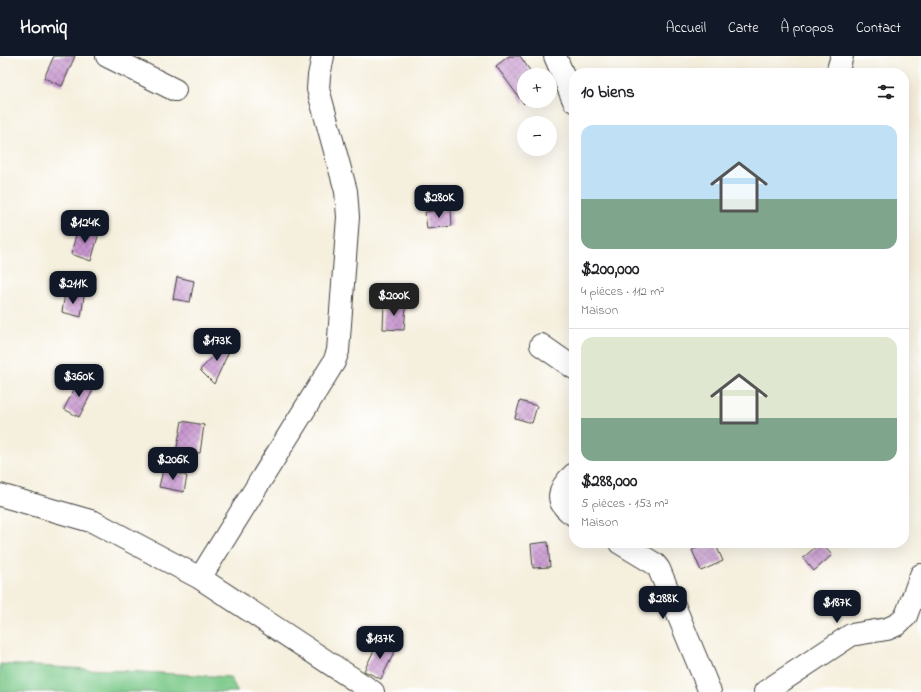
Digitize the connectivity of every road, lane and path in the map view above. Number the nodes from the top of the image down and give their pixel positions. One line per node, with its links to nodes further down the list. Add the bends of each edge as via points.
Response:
1 (107, 56): 7 (street)
2 (324, 56): 15 (street, via 318,89 346,191 348,217 338,351 330,369)
3 (555, 56): 6 (street)
4 (842, 56): 5 (street)
5 (838, 68)
6 (569, 89)
7 (175, 90)
8 (541, 345): 9 (street)
9 (569, 365)
10 (569, 478): 12 (street, via 559,497)
11 (0, 495): 15 (street, via 94,522)
12 (569, 512)
13 (628, 548): 17 (street, via 660,569)
14 (921, 575): 18 (street, via 906,616 896,625 852,635)
15 (200, 578): 16 (street)
16 (373, 692)
17 (710, 692)
18 (765, 692)

